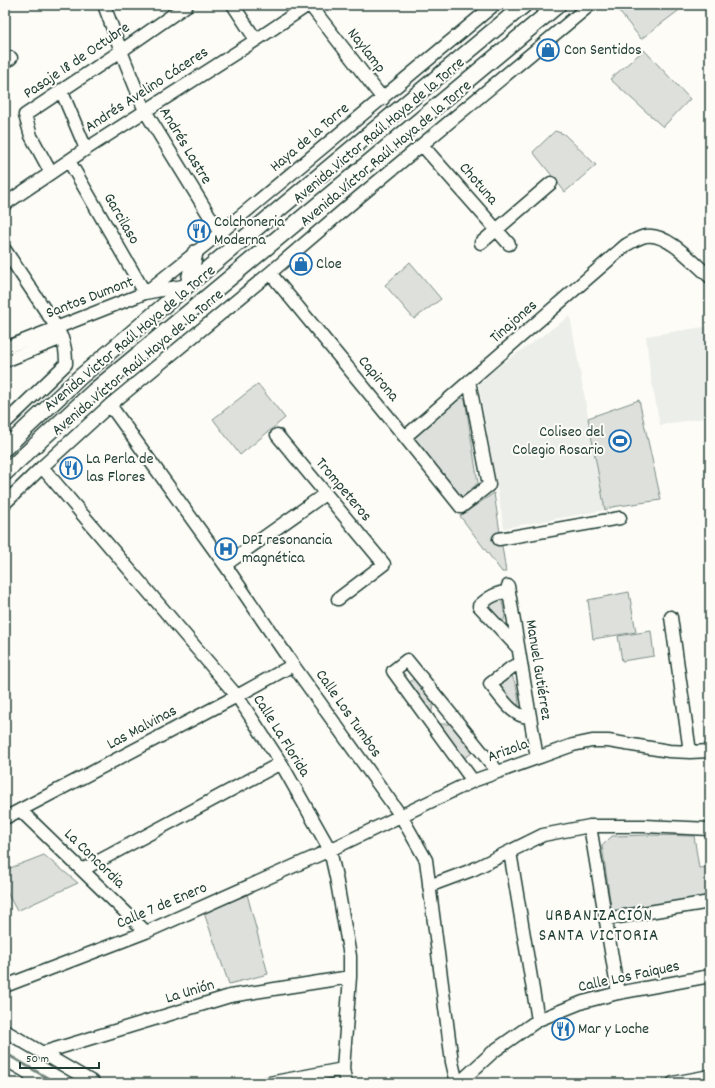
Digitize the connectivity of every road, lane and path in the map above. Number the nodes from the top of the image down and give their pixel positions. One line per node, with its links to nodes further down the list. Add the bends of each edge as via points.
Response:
1 (104, 5): 10 (street, Andrés Lastre)
2 (233, 5): 9 (street)
3 (309, 5): 9 (street, Andrés Avelino Cáceres); 12 (street, Naylamp)
4 (494, 5): 12 (street, Haya de la Torre)
5 (524, 5): 28 (main road, Avenida Victor Raúl Haya de la Torre)
6 (558, 5): 40 (main road, Avenida Victor Raúl Haya de la Torre, via 94,391)
7 (590, 5): 14 (street, Avenida Víctor Raúl Haya de la Torre)
8 (180, 7): 10 (street, Pasaje 18 de Octubre)
9 (256, 40): 13 (street, Andrés Avelino Cáceres)
10 (121, 51): 11 (street, Pasaje 18 de Octubre); 13 (street, Andrés Lastre)
11 (61, 90): 15 (street); 17 (street, Pasaje 18 de Octubre, via 25,115 31,136)
12 (383, 98): 21 (street, Haya de la Torre)
13 (145, 111): 15 (street, Andrés Avelino Cáceres); 21 (street, Andrés Lastre)
14 (422, 145): 20 (street, Chotuna); 26 (street, Avenida Víctor Raúl Haya de la Torre)
15 (86, 148): 16 (street, Andrés Avelino Cáceres)
16 (69, 161): 17 (street, Andrés Avelino Cáceres); 29 (street, Garcilaso)
17 (51, 173): 19 (street, Andrés Avelino Cáceres)
18 (551, 183): 20 (street)
19 (5, 204)
20 (497, 231): 22 (street); 23 (street, Chotuna)
21 (220, 233): 25 (street, Haya de la Torre)
22 (481, 243)
23 (509, 244)
24 (5, 250): 30 (street)
25 (195, 253): 28 (main road); 29 (street, Haya de la Torre)
26 (270, 273): 34 (street, Avenida Víctor Raúl Haya de la Torre); 37 (street, Capirona)
27 (710, 276): 33 (street, Tinajones, via 674,245 660,237 647,235 636,239)
28 (188, 285): 29 (street, Santos Dumont); 38 (main road, Avenida Victor Raúl Haya de la Torre, via 79,378)
29 (144, 293): 30 (street, Santos Dumont)
30 (59, 333): 31 (street, Santos Dumont); 32 (street, Santos Dumont); 35 (street, via 66,350 66,364)
31 (5, 348)
32 (5, 361)
33 (469, 381): 37 (street, Tinajones); 37 (street, Capirona, via 489,486 461,507)
34 (110, 405): 39 (street, Avenida Víctor Raúl Haya de la Torre); 45 (street, Calle Los Tumbos)
35 (5, 423)
36 (277, 435): 41 (street, Trompeteros)
37 (405, 436)
38 (5, 448)
39 (42, 467): 42 (street, Avenida Víctor Raúl Haya de la Torre); 51 (street, Calle La Florida)
40 (5, 473)
41 (325, 494): 45 (street); 46 (street, Trompeteros, via 384,564)
42 (5, 503)
43 (620, 518): 44 (street)
44 (499, 539)
45 (225, 565): 50 (street, Calle Los Tumbos)
46 (338, 599)
47 (670, 617): 56 (street)
48 (518, 648): 48 (street, Manuel Gutiérrez, via 509,588 498,592 479,606); 49 (street, Manuel Gutiérrez)
49 (521, 664): 53 (street, Manuel Gutiérrez); 53 (street, via 512,667 490,684 516,714)
50 (293, 665): 51 (street, Las Malvinas); 62 (street, Calle Los Tumbos)
51 (237, 696): 58 (street, Calle La Florida); 61 (street, Las Malvinas)
52 (450, 713): 54 (street); 54 (street, via 407,660 393,671); 59 (street)
53 (530, 716): 57 (street, Manuel Gutiérrez)
54 (429, 719): 60 (street)
55 (710, 751): 56 (street, Arizola)
56 (690, 752): 57 (street, Arizola, via 592,741)
57 (536, 758): 59 (street, Arizola)
58 (281, 763): 66 (street, Calle La Florida); 68 (street)
59 (498, 772): 60 (street, Arizola)
60 (473, 781): 62 (street, Arizola)
61 (20, 810): 63 (street, Las Malvinas); 68 (street, La Concordia)
62 (401, 816): 66 (street, Arizola); 69 (street, Calle Los Tumbos, via 426,860)
63 (5, 818)
64 (590, 826): 65 (street); 67 (street, via 543,835); 71 (street)
65 (710, 829)
66 (330, 850): 72 (street, Calle 7 de Enero); 74 (street, Calle La Florida, via 350,956)
67 (510, 852): 69 (street); 77 (street)
68 (82, 870): 72 (street, La Concordia)
69 (429, 886): 87 (street, Calle Los Tumbos, via 452,1062)
70 (710, 902): 71 (street)
71 (606, 919): 76 (street)
72 (146, 932): 75 (street, Calle 7 de Enero)
73 (710, 976): 76 (street, Calle Los Faiques)
74 (350, 977): 79 (street, La Unión, via 230,996); 80 (street, Calle La Florida)
75 (5, 986)
76 (618, 993): 77 (street, Calle Los Faiques, via 583,1002)
77 (538, 1020): 87 (street, Calle Los Faiques, via 494,1051)
78 (5, 1031): 79 (street)
79 (42, 1053): 84 (street)
80 (343, 1069): 85 (street); 86 (street, Calle La Florida)
81 (5, 1075): 83 (street)
82 (710, 1076): 88 (street)
83 (19, 1083)
84 (94, 1083)
85 (269, 1083)
86 (346, 1083)
87 (458, 1083)
88 (673, 1083)

